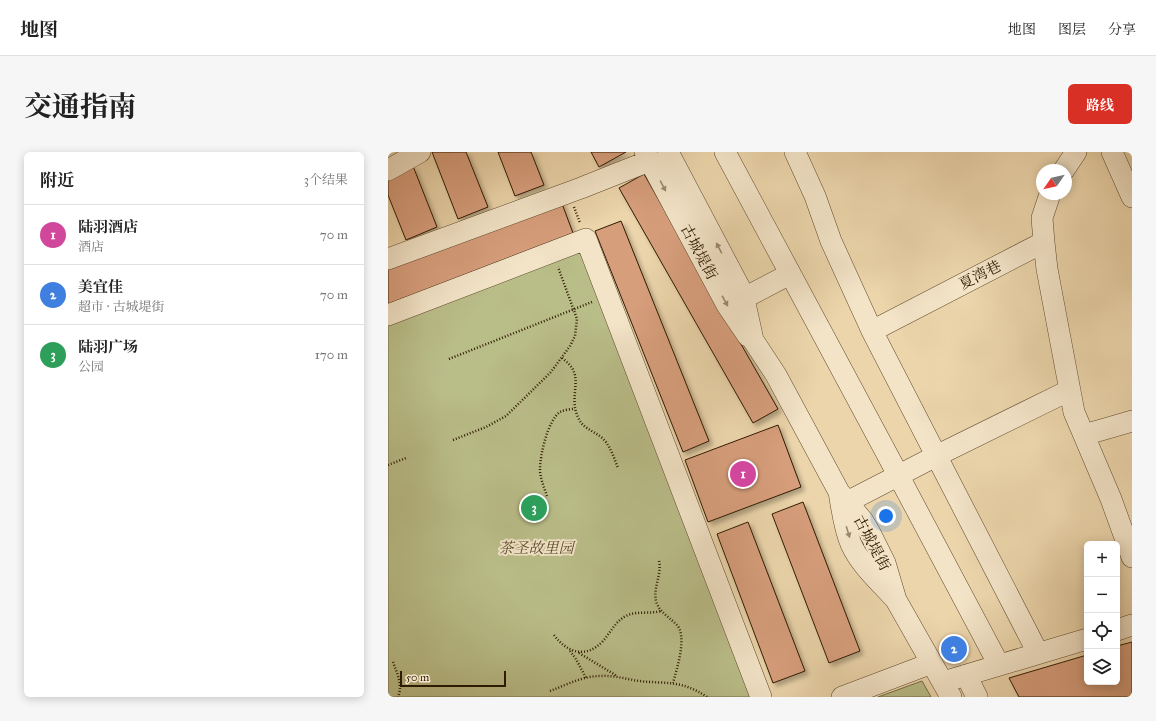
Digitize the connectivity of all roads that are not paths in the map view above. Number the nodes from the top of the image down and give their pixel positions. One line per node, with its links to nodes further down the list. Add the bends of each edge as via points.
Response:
1 (420, 152): 8 (street)
2 (725, 152): 13 (street)
3 (795, 152): 16 (street, via 831,241)
4 (1076, 152): 7 (street)
5 (1112, 152): 9 (street)
6 (654, 155): 12 (street, via 568,192); 14 (street, 古城堤街, one-way to 6); 17 (street, 古城堤街, one-way to 17, via 727,305)
7 (1068, 164)
8 (388, 170)
9 (1132, 197)
10 (1048, 200): 11 (street, via 1042,218)
11 (1044, 242): 16 (street, 夏湾巷); 18 (street)
12 (388, 259)
13 (790, 274): 14 (street); 22 (street)
14 (744, 298): 17 (street, 古城堤街, via 753,340)
15 (388, 315): 33 (street, via 586,239)
16 (872, 331): 21 (street)
17 (758, 349): 23 (street, 古城堤街, via 776,375)
18 (1070, 390): 20 (street, via 1074,412); 21 (street)
19 (1132, 421): 20 (street)
20 (1084, 435): 24 (street, via 1112,499)
21 (936, 456): 22 (street); 28 (street)
22 (899, 475): 23 (street); 30 (street)
23 (843, 497): 29 (street, 古城堤街, via 846,529 856,553 869,572 896,600)
24 (1132, 557)
25 (1132, 625): 26 (street)
26 (1120, 629)
27 (1084, 639): 28 (street)
28 (1038, 653): 30 (street)
29 (932, 663): 32 (street, 古城堤街); 34 (street)
30 (999, 665): 31 (street)
31 (966, 675): 32 (street); 35 (street)
32 (947, 689)
33 (761, 697)
34 (842, 697)
35 (978, 697)

